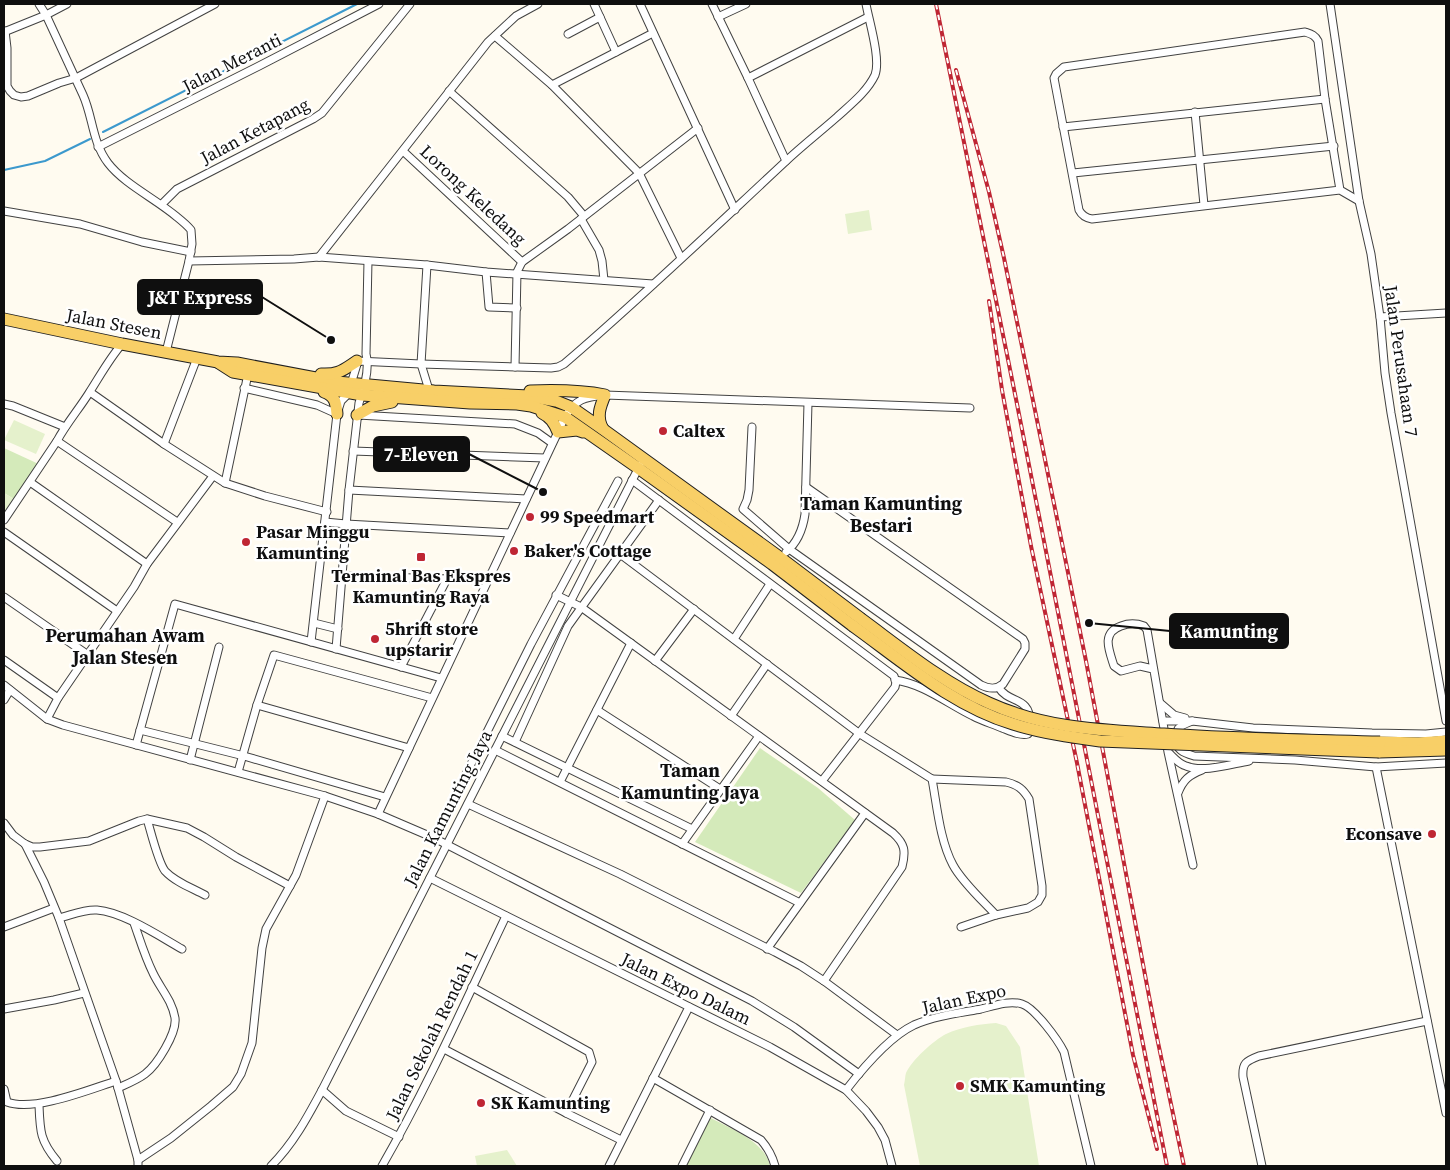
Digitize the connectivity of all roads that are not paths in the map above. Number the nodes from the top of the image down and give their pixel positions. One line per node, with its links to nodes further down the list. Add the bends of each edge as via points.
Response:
1 (39, 4): 13 (street)
2 (67, 4): 13 (street)
3 (215, 4): 22 (street)
4 (379, 4): 31 (street, Jalan Meranti)
5 (410, 4): 39 (street, Jalan Ketapang, via 322,113 177,189)
6 (538, 4): 20 (street, via 516,16)
7 (594, 4): 14 (street)
8 (640, 4): 19 (street)
9 (712, 4): 15 (street)
10 (746, 4): 15 (street)
11 (866, 4): 16 (street)
12 (1330, 4): 38 (street, Jalan Perusahaan 7)
13 (46, 15): 17 (street); 22 (street)
14 (600, 17): 18 (street); 21 (street)
15 (718, 17): 23 (street)
16 (868, 17): 23 (street); 34 (street, via 874,39 875,74 858,97)
17 (4, 32): 22 (street, via 8,54 7,86 14,95 28,96)
18 (568, 34)
19 (653, 34): 21 (street); 29 (street)
20 (495, 36): 24 (street); 25 (street)
21 (616, 52): 24 (street)
22 (76, 78): 31 (street, via 88,105)
23 (748, 78): 34 (street)
24 (552, 85): 35 (street)
25 (449, 91): 32 (street); 43 (street, via 568,197)
26 (1325, 99): 27 (street); 28 (street, via 1318,41 1305,32 1064,67 1054,78); 30 (street)
27 (1195, 112): 28 (street); 33 (street)
28 (1063, 127): 36 (street)
29 (698, 128): 35 (street); 42 (street)
30 (1334, 146): 33 (street); 37 (street)
31 (98, 147): 39 (street, via 117,173)
32 (403, 151): 45 (street); 49 (street, Lorong Keledang)
33 (1200, 160): 36 (street); 40 (street)
34 (786, 161): 42 (street)
35 (639, 173): 43 (street); 46 (street)
36 (1073, 173): 40 (street, via 1079,210 1086,218)
37 (1340, 190): 38 (street); 40 (street)
38 (1359, 201): 57 (street, Jalan Perusahaan 7)
39 (162, 204): 44 (street, via 191,230)
40 (1204, 205)
41 (4, 210): 44 (street, via 80,224)
42 (735, 210): 46 (street)
43 (582, 218): 49 (street); 53 (street, via 599,250)
44 (191, 252): 47 (street)
45 (319, 257): 47 (street); 48 (street)
46 (682, 258): 54 (street)
47 (189, 261): 60 (street)
48 (368, 261): 50 (street); 62 (street)
49 (522, 262): 52 (street)
50 (427, 265): 51 (street); 64 (street)
51 (486, 272): 52 (street); 55 (street, via 489,307)
52 (518, 274): 53 (street); 55 (street)
53 (604, 280): 54 (street)
54 (653, 284): 65 (street, via 564,364 551,368)
55 (517, 308): 65 (street)
56 (1446, 313): 57 (street)
57 (1380, 317): 153 (street, Jalan Perusahaan 7, via 1391,413)
58 (4, 319): 59 (main road, Jalan Stesen)
59 (122, 344): 60 (main road, Jalan Stesen); 73 (street)
60 (166, 352): 61 (main road, Jalan Stesen)
61 (197, 358): 63 (main road, Jalan Stesen); 91 (street)
62 (364, 359): 64 (street); 66 (main road, via 336,374); 70 (street); 71 (street)
63 (218, 362): 66 (main road); 67 (main road, via 233,372)
64 (422, 364): 65 (street); 72 (street)
65 (515, 366)
66 (277, 370): 70 (main road, via 337,382)
67 (248, 374): 68 (street); 69 (main road)
68 (244, 388): 82 (street, via 317,405); 99 (street)
69 (315, 388): 70 (main road); 82 (main road, via 333,397)
70 (349, 388): 71 (main road); 82 (street)
71 (363, 390): 72 (main road); 76 (main road); 83 (street)
72 (429, 390): 75 (main road)
73 (90, 392): 84 (street); 91 (street)
74 (605, 394): 75 (main road, via 550,390); 77 (street); 81 (street, via 580,400); 86 (main road, via 598,417)
75 (511, 395): 81 (main road, via 556,401)
76 (444, 401): 79 (main road); 83 (main road, via 394,401)
77 (808, 403): 80 (street); 100 (street)
78 (4, 404): 84 (street)
79 (531, 406): 81 (main road); 87 (main road, via 549,417)
80 (970, 408)
81 (568, 412): 86 (main road); 87 (street); 88 (main road)
82 (337, 414): 104 (street)
83 (357, 415): 90 (street, via 515,424 538,433); 92 (street)
84 (64, 427): 89 (street)
85 (752, 427): 111 (street, via 749,490 743,509)
86 (604, 430): 94 (main road)
87 (558, 432): 88 (main road, via 577,430); 90 (street)
88 (588, 433): 94 (main road)
89 (58, 441): 98 (street); 106 (street)
90 (552, 443): 93 (street)
91 (164, 444): 95 (street)
92 (353, 452): 93 (street); 101 (street)
93 (545, 458): 102 (street)
94 (641, 463): 96 (street, Jalan Kamunting Jaya); 113 (main road); 125 (main road, via 772,564)
95 (213, 476): 99 (street); 106 (street)
96 (632, 480): 103 (street); 121 (street, Jalan Kamunting Jaya)
97 (618, 481): 119 (street)
98 (30, 482): 105 (street); 114 (street)
99 (225, 482): 104 (street)
100 (806, 487): 111 (street, via 803,524); 142 (street, via 1023,639 1025,649)
101 (349, 490): 102 (street); 108 (street)
102 (526, 499): 110 (street)
103 (659, 500): 112 (street); 118 (street)
104 (326, 512): 107 (street)
105 (4, 520)
106 (177, 522): 114 (street)
107 (325, 522): 108 (street); 126 (street)
108 (346, 524): 110 (street); 115 (street)
109 (4, 532): 124 (street)
110 (510, 533): 117 (street)
111 (789, 549): 113 (street); 142 (street, via 981,685)
112 (620, 554): 122 (street); 123 (street)
113 (778, 556): 125 (main road)
114 (147, 564): 124 (street)
115 (342, 576): 116 (street); 127 (street)
116 (447, 579): 117 (street); 137 (street)
117 (488, 580): 139 (street)
118 (770, 584): 128 (street); 140 (street, via 888,670)
119 (556, 595): 121 (street); 189 (street)
120 (4, 597): 133 (street)
121 (570, 602): 122 (street); 157 (street, Jalan Kamunting Jaya)
122 (581, 607): 130 (street); 160 (street, via 568,626)
123 (694, 609): 128 (street); 135 (street)
124 (117, 611): 133 (street)
125 (857, 622): 163 (main road, bridge, via 955,686 990,704 1056,725)
126 (314, 623): 127 (street); 129 (street)
127 (338, 628): 132 (street)
128 (734, 639): 136 (street)
129 (311, 642): 132 (street); 154 (street, via 175,604)
130 (631, 643): 135 (street); 148 (street)
131 (219, 647): 161 (street)
132 (336, 649): 137 (street)
133 (88, 654): 143 (street)
134 (4, 660): 143 (street)
135 (655, 660): 149 (street)
136 (767, 664): 149 (street); 156 (street)
137 (401, 667): 139 (street)
138 (1153, 669): 138 (street, via 1140,666 1121,671 1114,666 1108,641 1112,630 1125,625 1144,626); 146 (street)
139 (442, 678): 144 (street)
140 (895, 680): 142 (street, via 920,687 974,717 1028,734 1030,711); 156 (street, via 895,687)
141 (7, 687): 145 (street); 150 (street)
142 (999, 688)
143 (58, 698): 150 (street)
144 (432, 698): 147 (street, via 274,655); 164 (street)
145 (4, 700)
146 (1160, 703): 151 (street, via 1174,715); 152 (street)
147 (257, 705): 164 (street); 168 (street)
148 (597, 710): 173 (street); 179 (street)
149 (731, 716): 158 (street)
150 (47, 719): 162 (street)
151 (1192, 720): 152 (street); 155 (street, via 1263,728 1372,733); 169 (street, via 1177,730 1176,741 1184,753)
152 (1163, 721): 167 (street)
153 (1446, 721)
154 (140, 730): 161 (street); 162 (street)
155 (1446, 732)
156 (860, 734): 176 (street); 177 (street)
157 (502, 736): 160 (street); 165 (street, Jalan Kamunting Jaya)
158 (759, 736): 177 (street); 179 (street)
159 (1446, 741): 163 (main road)
160 (515, 742): 173 (street)
161 (194, 744): 168 (street); 170 (street)
162 (136, 745): 170 (street)
163 (1380, 747): 166 (main road)
164 (408, 748): 182 (street)
165 (495, 750): 178 (street); 183 (street, Jalan Kamunting Jaya)
166 (1446, 750)
167 (1168, 752): 174 (street, via 1186,766); 180 (street)
168 (244, 756): 175 (street); 182 (street)
169 (1264, 759): 172 (street); 174 (street)
170 (190, 760): 175 (street)
171 (1446, 763): 172 (street)
172 (1376, 767): 212 (street)
173 (567, 768): 178 (street); 188 (street)
174 (1207, 768): 180 (street, via 1184,780)
175 (238, 772): 181 (street)
176 (932, 779): 199 (street, via 943,837 953,867); 199 (street, via 1017,784 1029,799 1042,895 1028,908)
177 (822, 781): 184 (street)
178 (560, 782): 191 (street)
179 (720, 789): 188 (street)
180 (1178, 794): 193 (street)
181 (326, 796): 185 (street); 195 (street)
182 (386, 797): 185 (street)
183 (468, 804): 192 (street, Jalan Kamunting Jaya); 205 (street, via 620,874)
184 (865, 813): 197 (street); 207 (street, via 899,839 905,856 902,867)
185 (378, 814): 189 (street)
186 (147, 819): 190 (street, via 89,841 32,847); 195 (street, via 187,828); 196 (street, via 164,870)
187 (4, 823): 190 (street)
188 (692, 829): 191 (street)
189 (434, 838): 192 (street)
190 (25, 844): 198 (street)
191 (682, 844): 197 (street)
192 (446, 845): 194 (street, Jalan Kamunting Jaya); 215 (street, via 752,1001)
193 (1193, 865)
194 (430, 878): 200 (street, Jalan Expo Dalam); 219 (street, Jalan Kamunting Jaya)
195 (290, 886): 228 (street, via 266,929 252,1043 233,1087)
196 (205, 895)
197 (800, 903): 205 (street)
198 (54, 908): 201 (street); 204 (street)
199 (996, 915): 203 (street)
200 (506, 916): 208 (street, Jalan Sekolah Rendah 1); 210 (street, Jalan Expo Dalam)
201 (59, 918): 202 (street, via 98,910); 209 (street)
202 (134, 923): 206 (street); 217 (street, via 175,1020 168,1042 153,1066 141,1077)
203 (961, 926)
204 (4, 927)
205 (767, 948): 207 (street)
206 (182, 949)
207 (824, 982): 213 (street)
208 (472, 987): 214 (street, Jalan Sekolah Rendah 1); 224 (street, via 589,1052 592,1062)
209 (84, 993): 211 (street); 217 (street)
210 (689, 1007): 216 (street); 220 (street, Jalan Expo Dalam)
211 (4, 1009)
212 (1427, 1021): 223 (street); 236 (street, via 1259,1056 1244,1064)
213 (896, 1035): 215 (street, Jalan Expo); 235 (street, Jalan Expo, via 915,1025 966,1011 1010,1003 1031,1009 1058,1040 1064,1052)
214 (444, 1049): 224 (street); 225 (street, Jalan Sekolah Rendah 1)
215 (859, 1074): 220 (street, Jalan Expo)
216 (654, 1078): 222 (street); 226 (street)
217 (117, 1085): 221 (street); 228 (street)
218 (4, 1089): 221 (street, via 7,1102)
219 (322, 1090): 225 (street, via 346,1111); 229 (street, Jalan Kamunting Jaya, via 305,1122)
220 (846, 1090): 234 (street, Jalan Expo Dalam, via 878,1127)
221 (39, 1105): 227 (street, via 43,1142)
222 (710, 1110): 232 (street); 233 (street, via 761,1140)
223 (1446, 1113)
224 (566, 1114): 226 (street)
225 (399, 1136): 230 (street, Jalan Sekolah Rendah 1)
226 (621, 1140): 231 (street)
227 (58, 1161)
228 (138, 1163)
229 (271, 1166)
230 (382, 1166)
231 (609, 1166)
232 (682, 1166)
233 (775, 1166)
234 (892, 1166)
235 (1091, 1166)
236 (1262, 1166)

